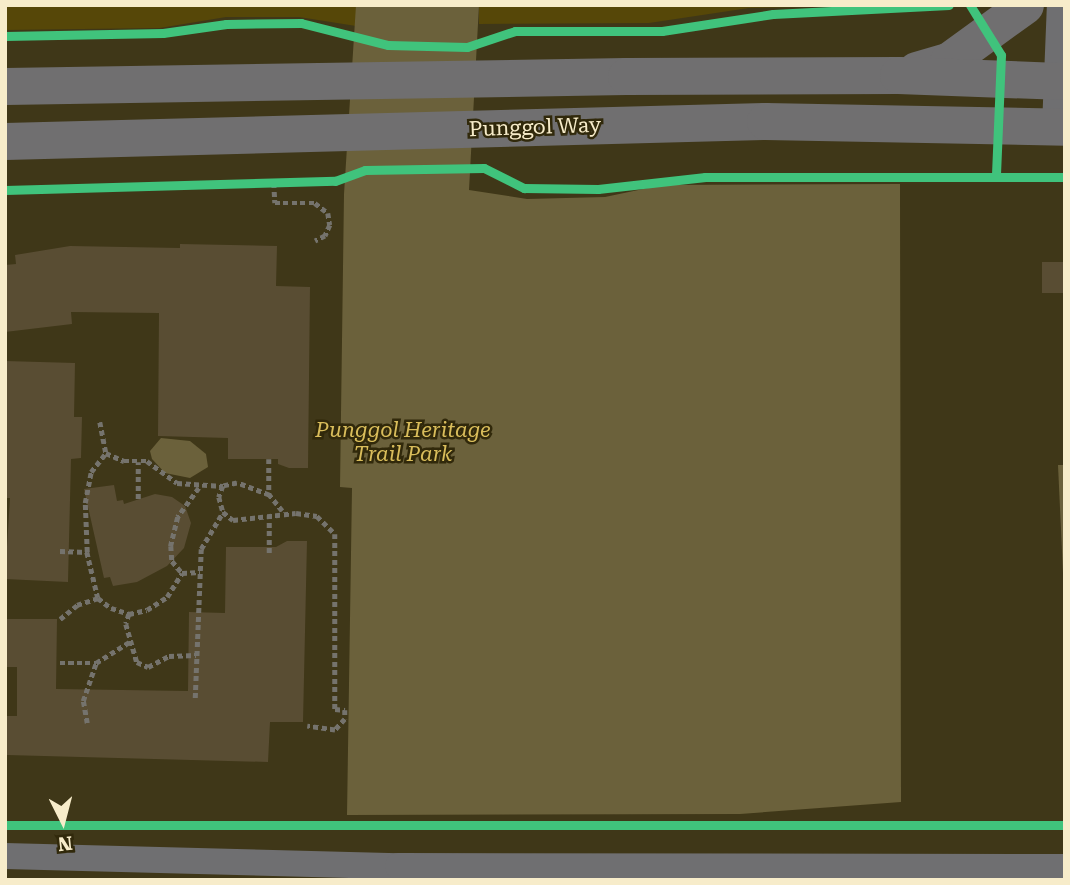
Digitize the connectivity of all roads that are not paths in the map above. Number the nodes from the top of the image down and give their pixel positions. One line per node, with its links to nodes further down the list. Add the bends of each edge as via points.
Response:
1 (1025, 5): 3 (main road, via 948,61)
2 (1060, 5): 4 (street)
3 (898, 75): 4 (main road); 5 (main road)
4 (1062, 81): 6 (street)
5 (5, 86)
6 (1060, 127): 7 (main road, Punggol Way, via 765,121)
7 (5, 141)
8 (5, 856): 9 (street, via 398,866)
9 (1065, 867)

